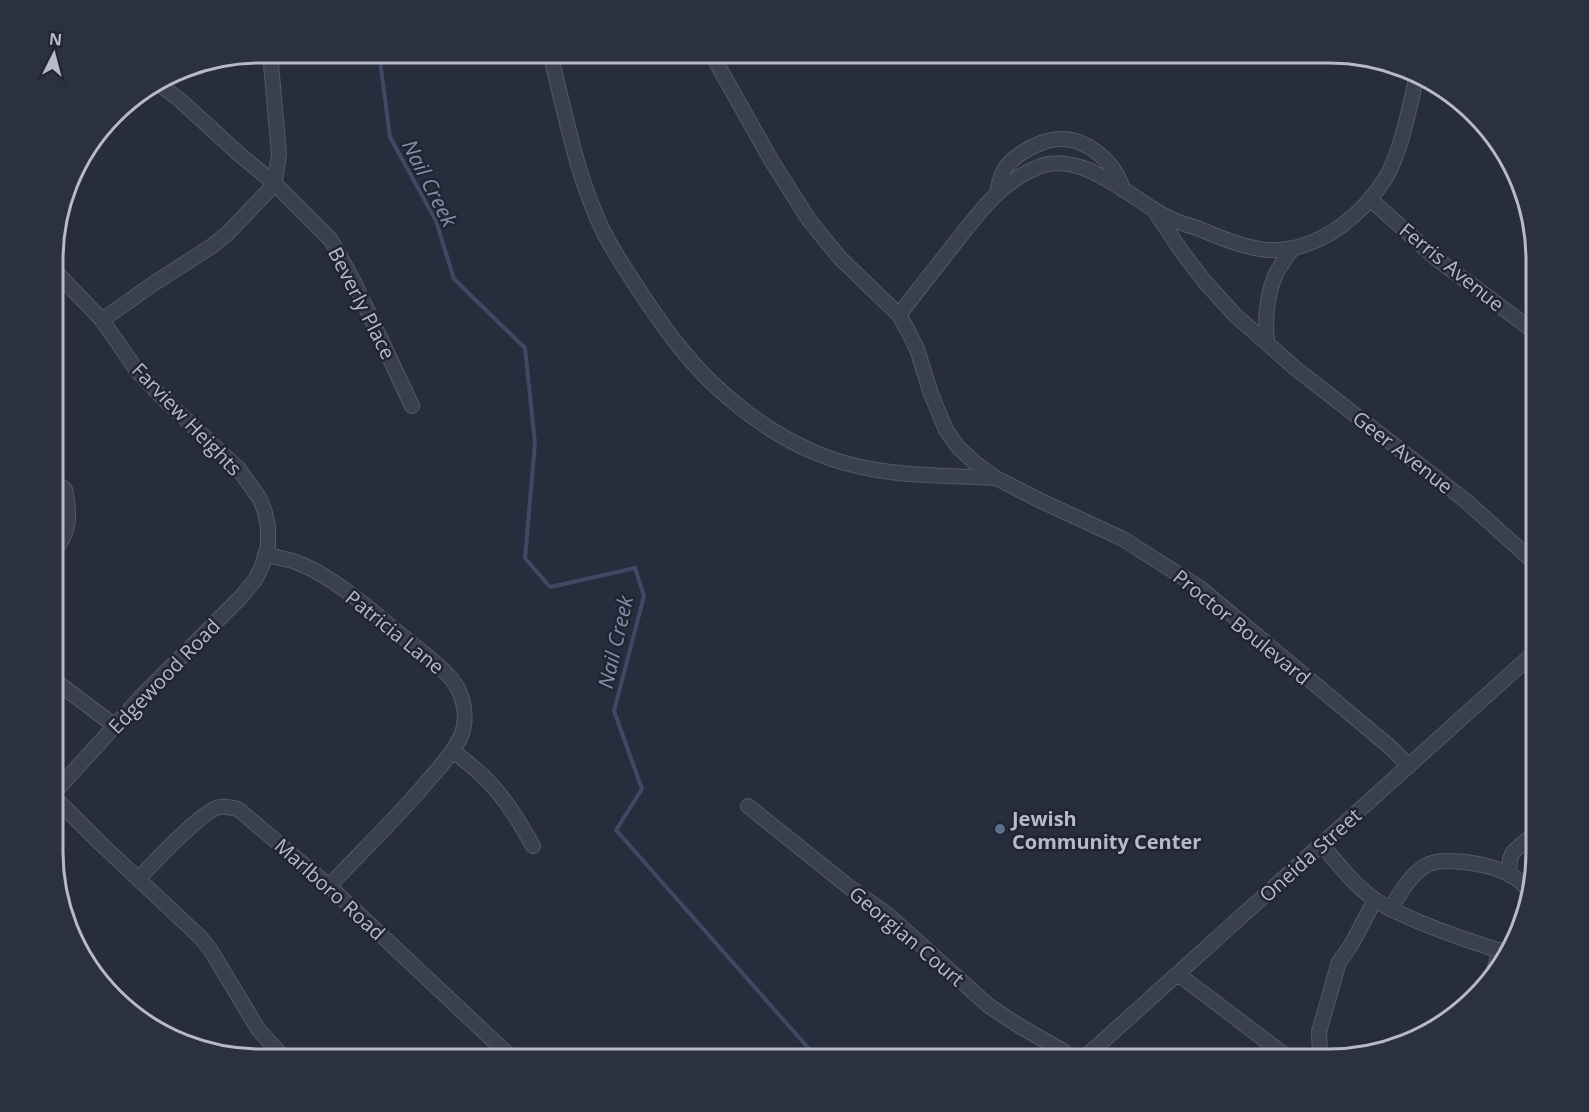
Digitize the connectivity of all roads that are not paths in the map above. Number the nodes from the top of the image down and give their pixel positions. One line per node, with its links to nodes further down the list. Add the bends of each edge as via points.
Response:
1 (271, 63): 6 (street, via 279,154)
2 (552, 63): 18 (street, Proctor Boulevard, via 576,158 603,230 628,275 679,346 715,385 769,428 830,459 872,469)
3 (717, 63): 13 (street, Proctor Boulevard, via 809,220 840,258)
4 (1415, 83): 9 (street, via 1396,154 1386,178)
5 (164, 88): 6 (street, Beverly Place)
6 (274, 183): 14 (street, via 228,234); 17 (street, Beverly Place, via 331,240)
7 (1123, 190): 8 (street, via 1076,165 1055,163 1008,183); 8 (street, via 1113,168 1099,154 1073,141 1058,139 1035,145 1011,161); 10 (street)
8 (997, 193): 13 (street)
9 (1370, 199): 11 (street, via 1338,229); 15 (street, Ferris Avenue, via 1437,259)
10 (1151, 207): 11 (street, via 1227,240 1261,249); 16 (street, Geer Avenue, via 1205,282)
11 (1293, 248): 16 (street, via 1275,276 1268,305)
12 (63, 279): 14 (street, Farview Heights)
13 (899, 315): 18 (street, Proctor Boulevard, via 917,349 946,430 958,447)
14 (102, 320): 21 (street, Farview Heights, via 138,372 238,468 260,499 268,527)
15 (1526, 326)
16 (1267, 343): 22 (street, Geer Avenue, via 1466,501)
17 (412, 406)
18 (996, 478): 27 (street, Proctor Boulevard, via 1123,539 1200,588)
19 (63, 488): 20 (street, via 69,508)
20 (63, 536)
21 (265, 554): 25 (street, Edgewood Road, via 255,580 240,598); 26 (street, Patricia Lane, via 297,563 325,577 423,652 453,680 465,723)
22 (1526, 555)
23 (1526, 660): 27 (street, Oneida Street)
24 (63, 687): 25 (street)
25 (115, 726): 28 (street, Edgewood Road)
26 (453, 751): 33 (street, via 502,797); 37 (street, Patricia Lane, via 420,792)
27 (1409, 766): 32 (street, Oneida Street)
28 (63, 785)
29 (63, 804): 35 (street)
30 (748, 806): 44 (street, Georgian Court, via 888,915 988,1006)
31 (1526, 841): 34 (street, via 1513,852)
32 (1322, 845): 38 (street); 41 (street, Oneida Street)
33 (533, 846)
34 (1509, 875): 36 (street); 39 (street, via 1477,863 1430,864 1412,877)
35 (139, 878): 37 (street, Marlboro Road, via 196,822 219,807 238,809); 42 (street, via 210,949 258,1029)
36 (1523, 884)
37 (328, 886): 43 (street, Marlboro Road)
38 (1375, 900): 39 (street); 47 (street, via 1339,962 1319,1032)
39 (1390, 909): 40 (street)
40 (1500, 950)
41 (1178, 974): 45 (street, Oneida Street); 46 (street)
42 (276, 1049)
43 (502, 1049)
44 (1058, 1049)
45 (1094, 1049)
46 (1277, 1049)
47 (1320, 1049)

